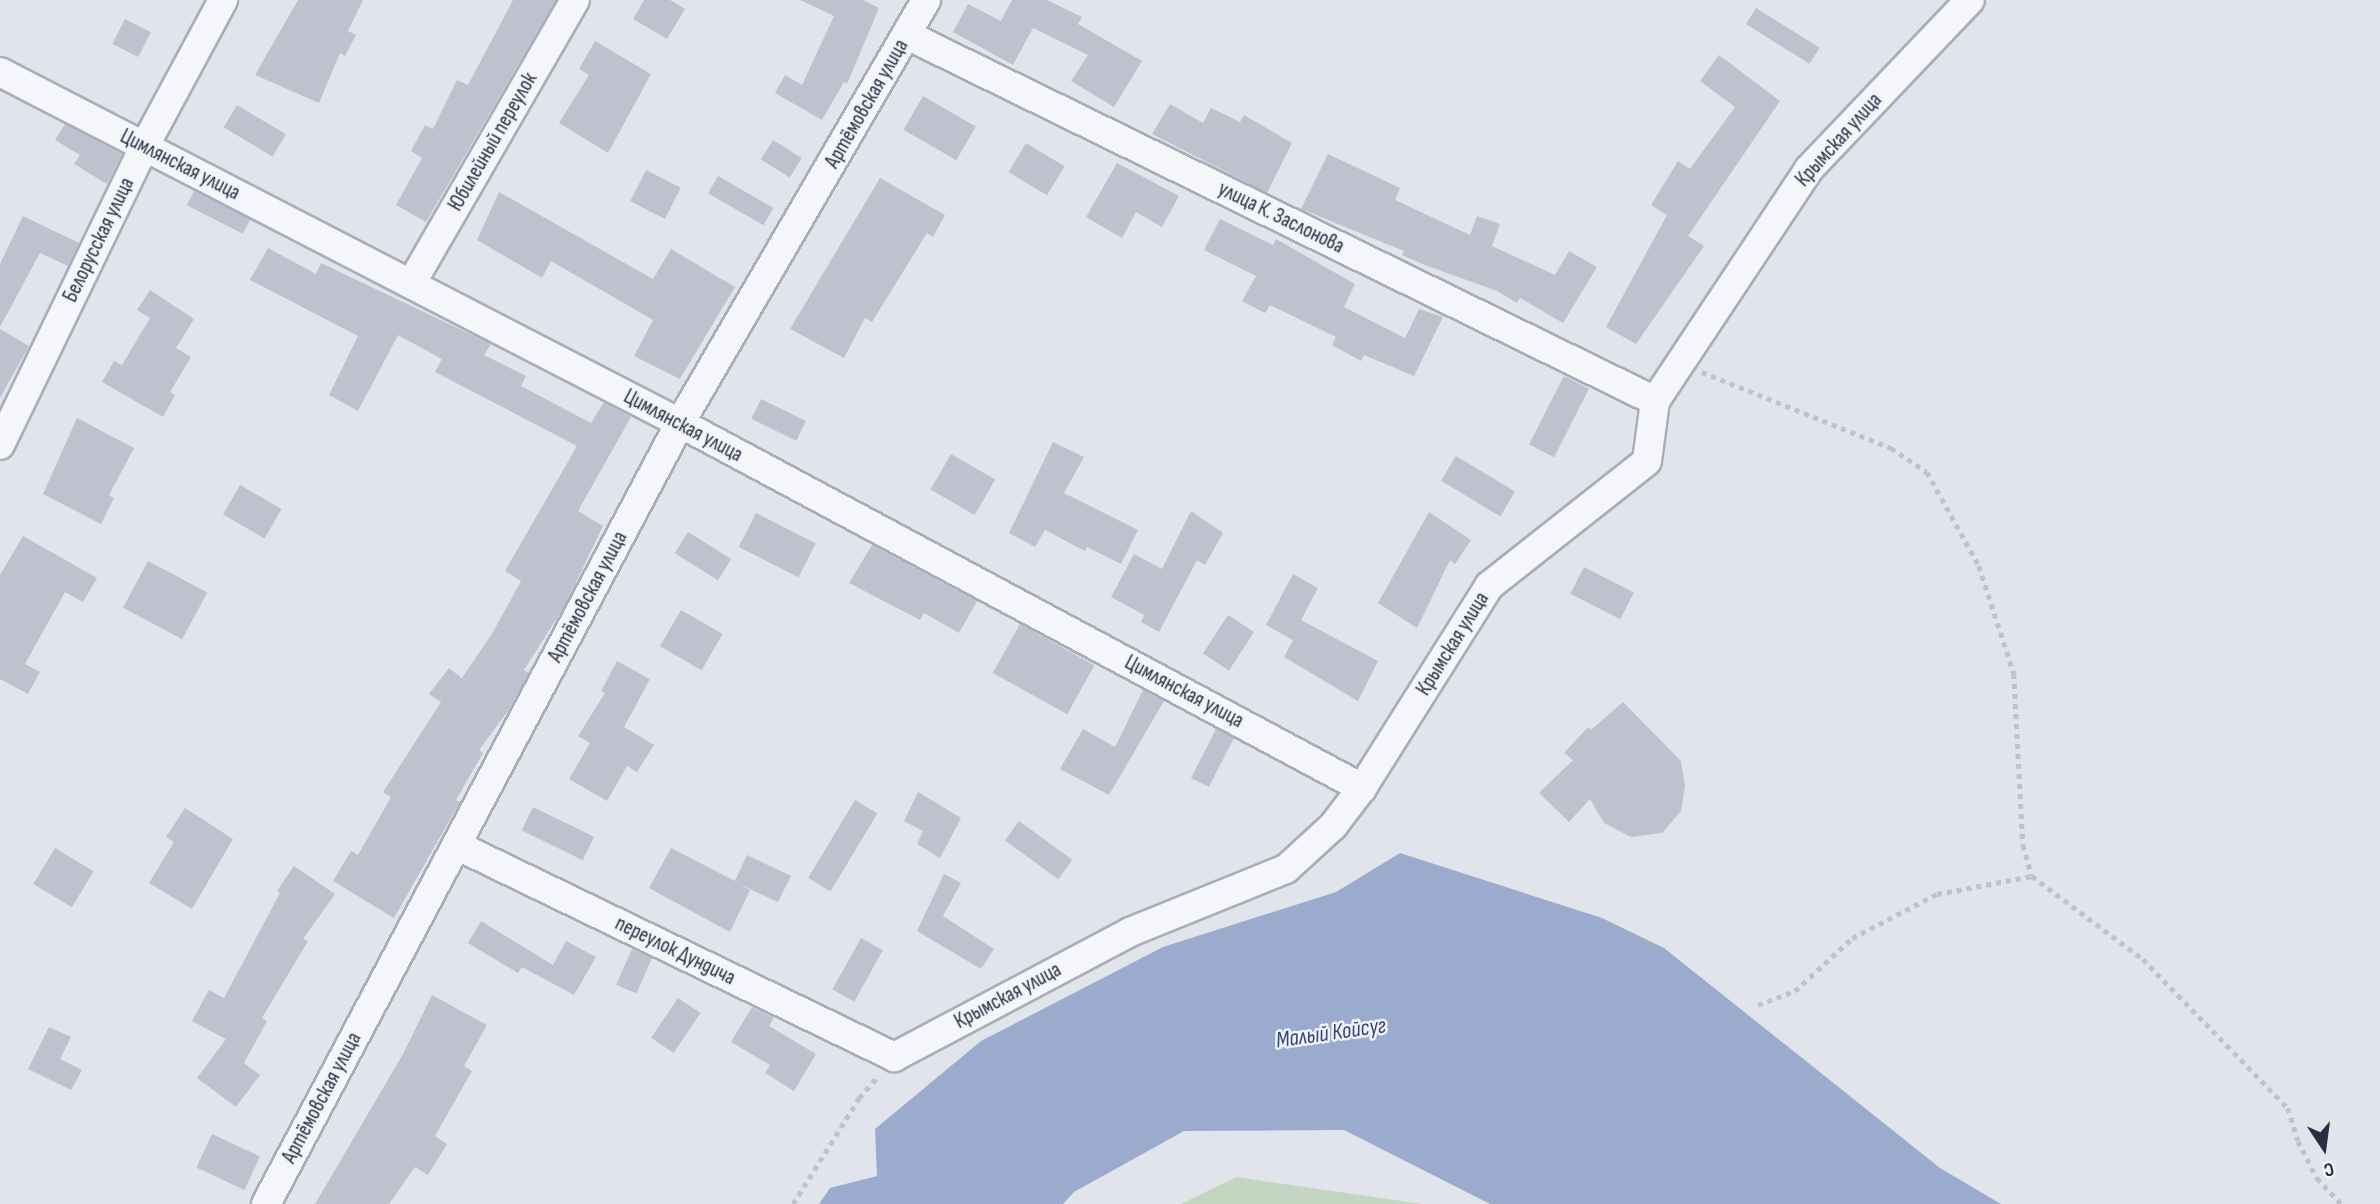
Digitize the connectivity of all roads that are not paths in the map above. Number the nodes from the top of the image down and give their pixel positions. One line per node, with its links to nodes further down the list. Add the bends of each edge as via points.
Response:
1 (223, 0): 7 (street, Белорусская улица)
2 (575, 0): 8 (street, Юбилейный переулок)
3 (926, 0): 5 (street, Артёмовская улица)
4 (1970, 0): 9 (street, Крымская улица, via 1809,169)
5 (907, 35): 9 (street, улица К. Заслонова); 10 (street, Артёмовская улица)
6 (0, 72): 7 (street, Цимлянская улица)
7 (144, 146): 8 (street, Цимлянская улица); 11 (street, Белорусская улица)
8 (411, 284): 10 (street, Цимлянская улица)
9 (1655, 401): 12 (street, Крымская улица, via 1647,461 1489,586)
10 (680, 423): 12 (street, Цимлянская улица); 13 (street, Артёмовская улица)
11 (0, 445)
12 (1362, 788): 14 (street, Крымская улица, via 1334,826 1286,869 1130,932)
13 (456, 845): 14 (street, переулок Дундича); 15 (street, Артёмовская улица)
14 (894, 1057)
15 (266, 1204)

